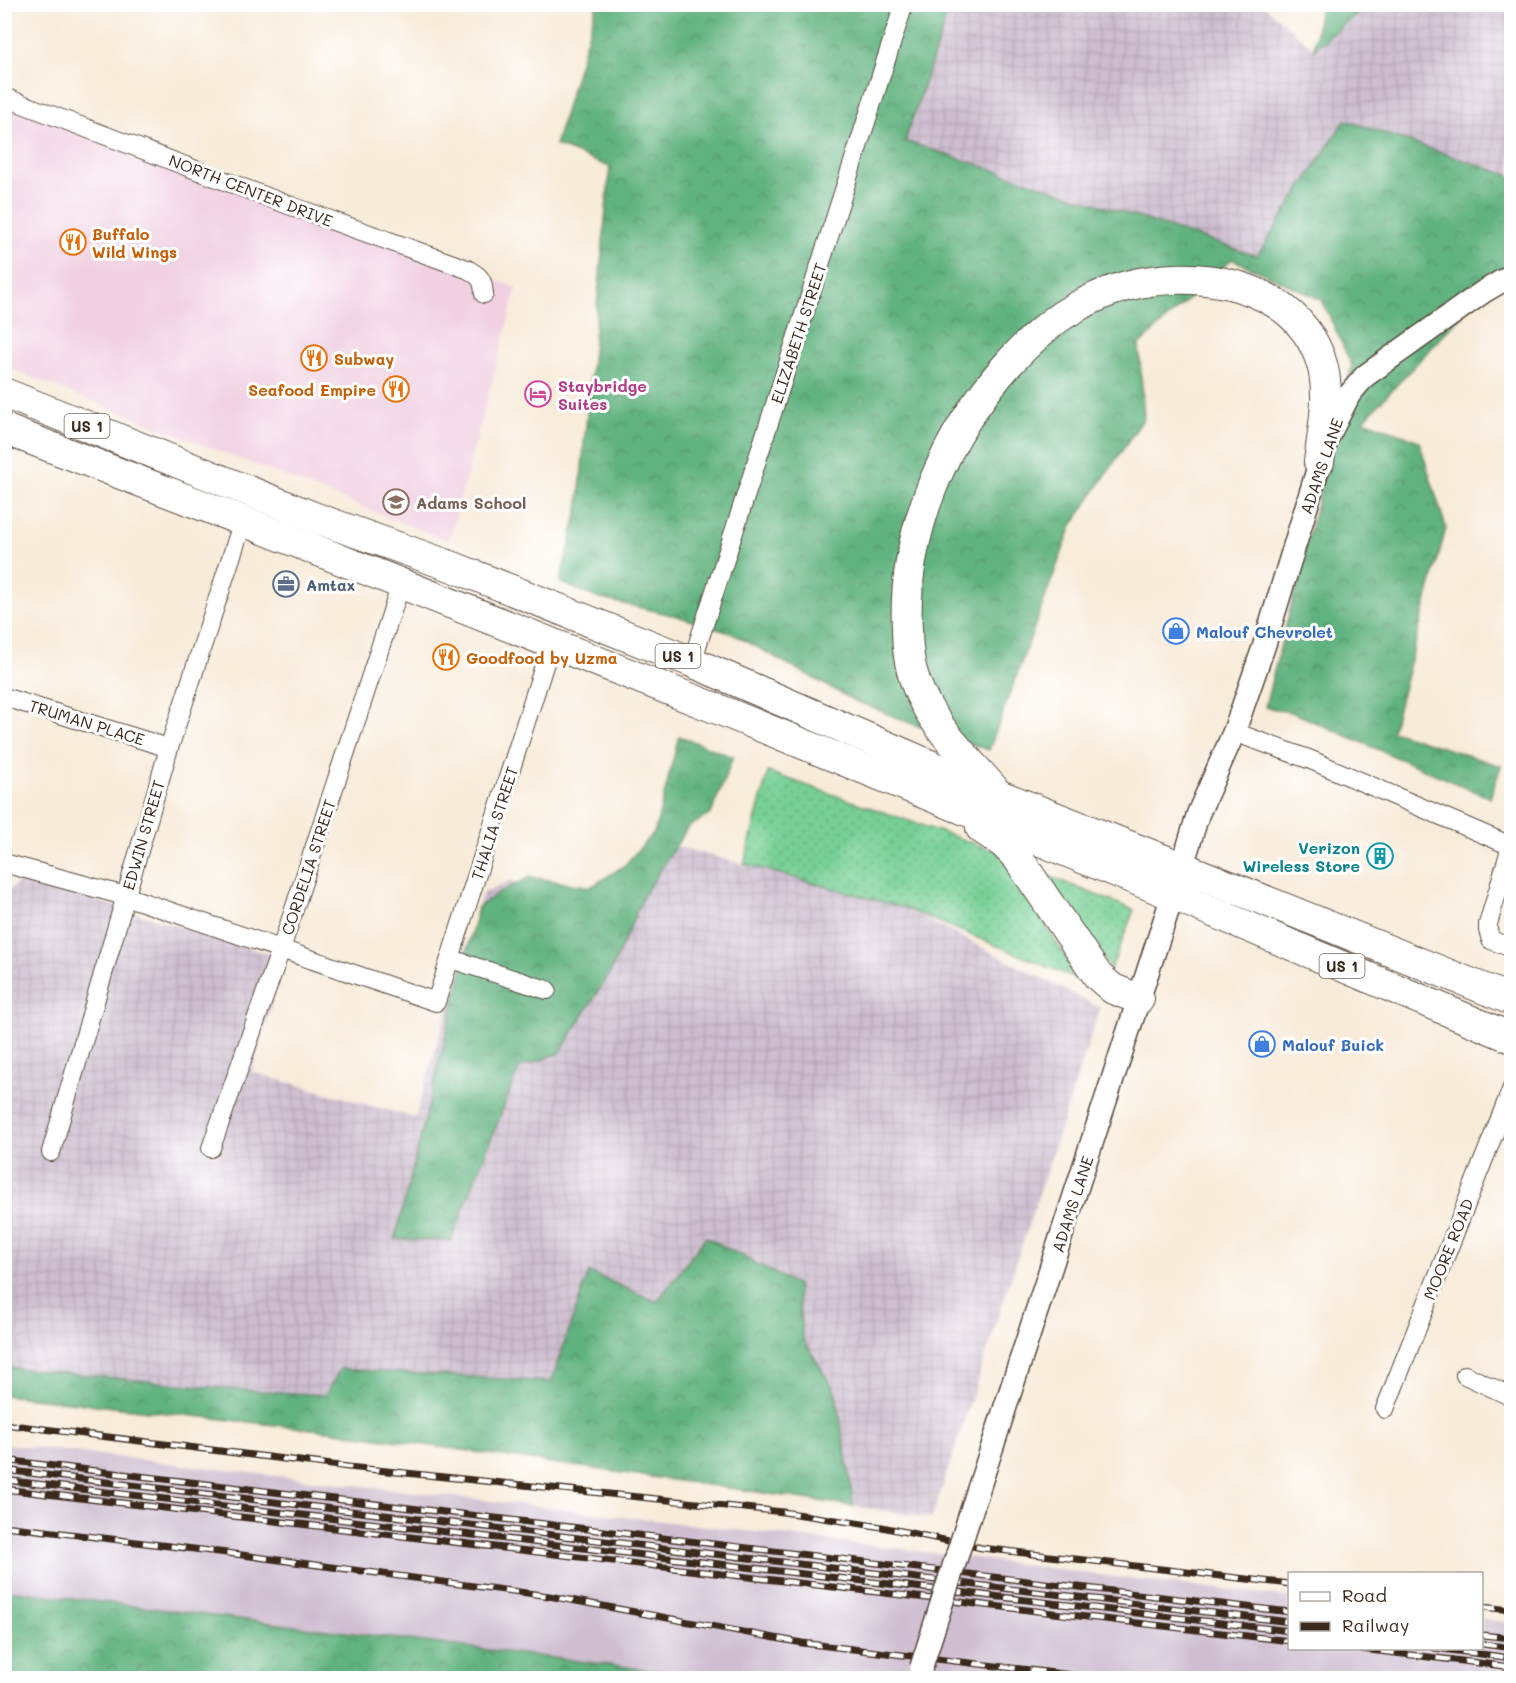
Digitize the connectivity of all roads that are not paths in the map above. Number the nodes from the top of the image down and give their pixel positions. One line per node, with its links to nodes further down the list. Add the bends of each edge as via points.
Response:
1 (904, 4): 11 (street, ELIZABETH STREET)
2 (4, 97): 4 (street, NORTH CENTER DRIVE, via 467,269 483,282)
3 (1512, 275): 7 (street, ADAMS LANE, via 1365,376 1349,395)
4 (484, 294)
5 (4, 393): 11 (highway, US 1)
6 (4, 429): 8 (highway, US 1)
7 (1319, 462): 13 (street, ADAMS LANE); 15 (highway, via 1326,393 1321,360 1292,315 1253,292 1222,282 1189,279 1122,287 1065,314 1020,352 982,396 952,443 935,480 913,548 906,602 908,654 923,700 942,731)
8 (243, 521): 9 (highway, US 1); 14 (street, EDWIN STREET)
9 (401, 584): 10 (highway, US 1); 23 (street, CORDELIA STREET)
10 (551, 644): 16 (highway, US 1); 24 (street, THALIA STREET)
11 (692, 662): 15 (highway, US 1)
12 (4, 697): 14 (street, TRUMAN PLACE)
13 (1234, 732): 17 (street, via 1311,760); 19 (street, ADAMS LANE, via 1198,814)
14 (169, 748): 21 (street, EDWIN STREET)
15 (999, 795): 19 (highway, US 1)
16 (944, 803): 20 (highway, US 1); 26 (highway, via 1011,850 1098,976 1113,989)
17 (1511, 845): 22 (street, via 1488,930 1491,940)
18 (4, 863): 21 (street)
19 (1182, 867): 20 (street, ADAMS LANE); 27 (highway, US 1)
20 (1173, 895): 26 (street, ADAMS LANE); 28 (highway, US 1)
21 (125, 896): 23 (street); 31 (street, EDWIN STREET)
22 (1512, 948)
23 (281, 949): 24 (street, THALIA STREET, via 436,1002); 30 (street, CORDELIA STREET)
24 (451, 959): 25 (street)
25 (547, 990)
26 (1139, 999): 35 (street, ADAMS LANE, bridge)
27 (1512, 1000)
28 (1512, 1038)
29 (1512, 1088): 34 (street, MOORE ROAD)
30 (211, 1148)
31 (51, 1152)
32 (1465, 1375): 33 (street)
33 (1512, 1397)
34 (1385, 1409)
35 (919, 1673)

